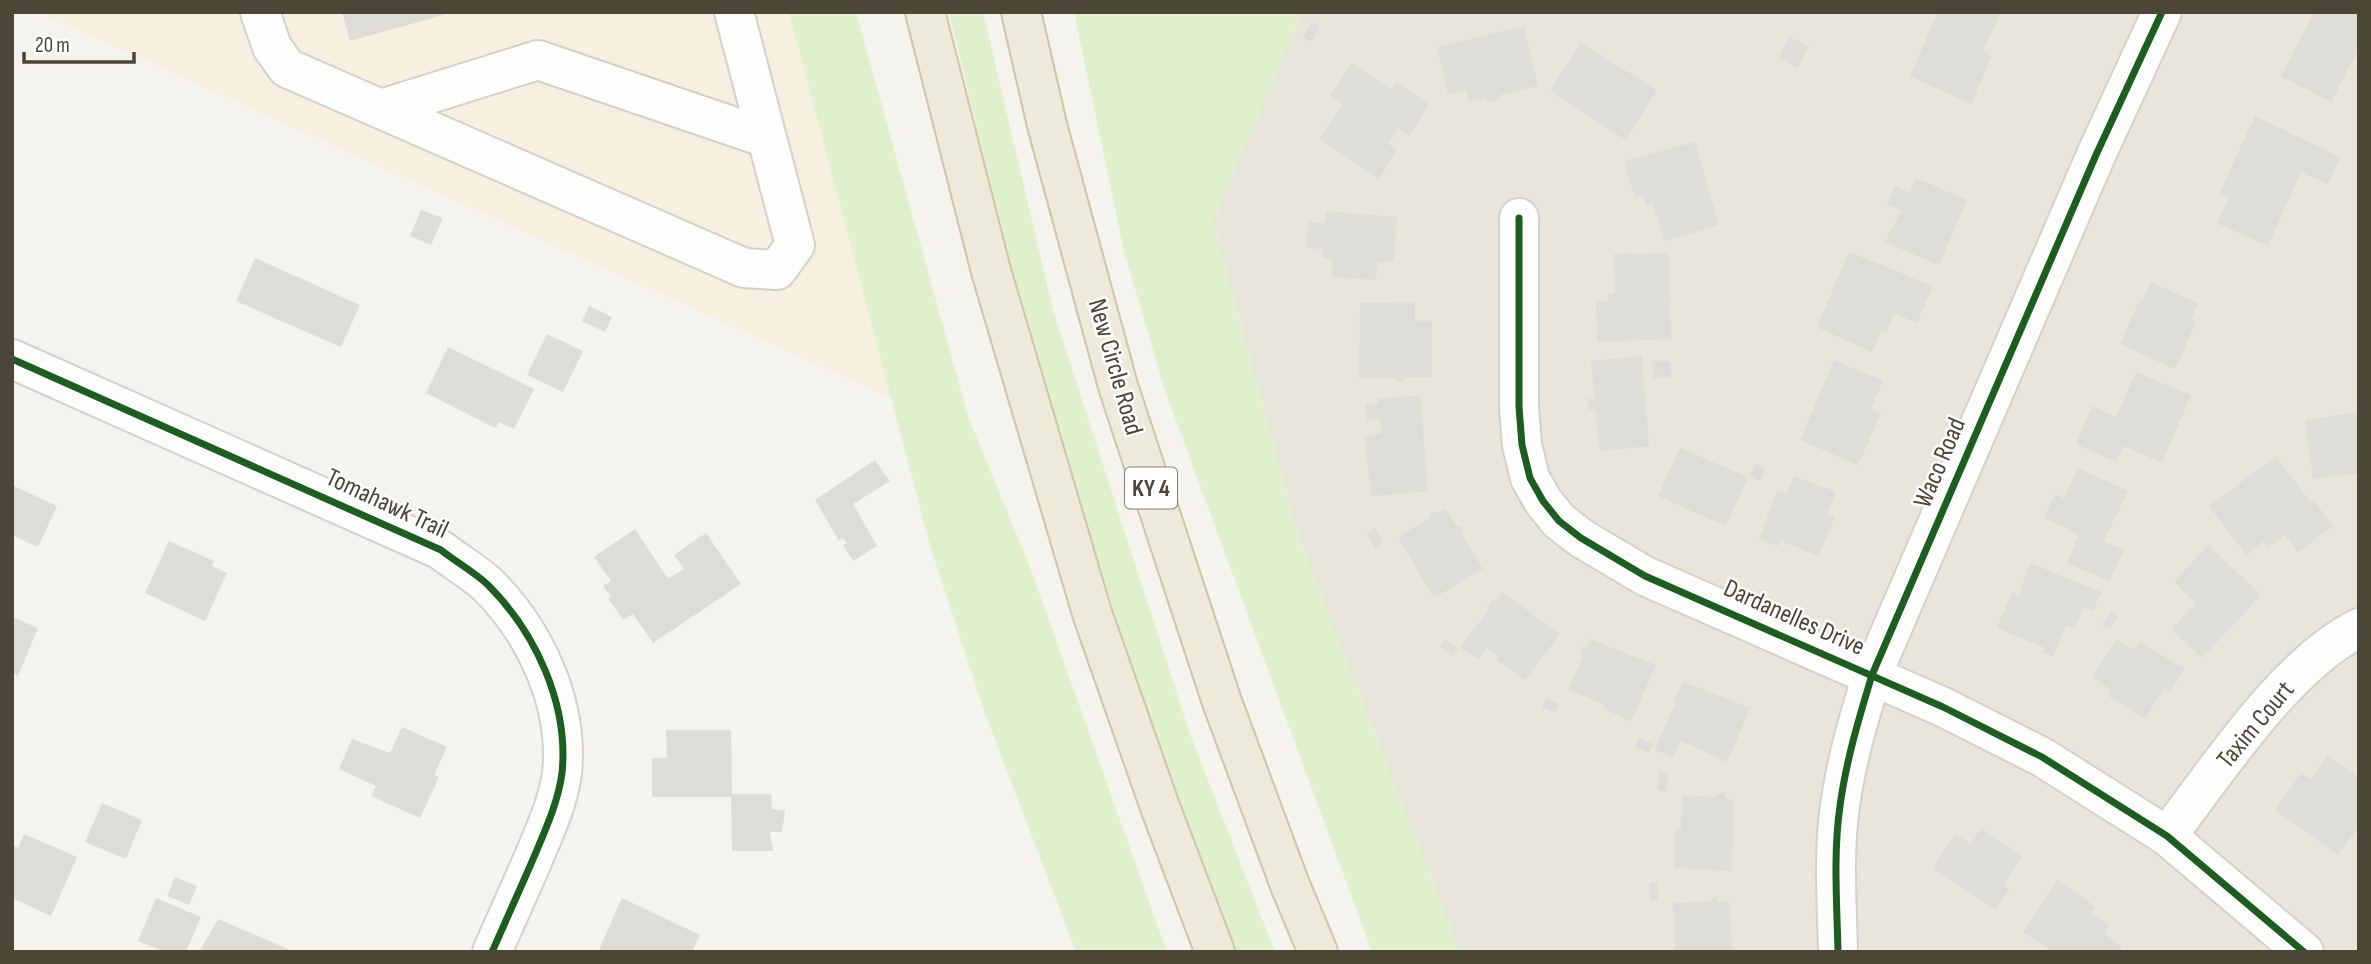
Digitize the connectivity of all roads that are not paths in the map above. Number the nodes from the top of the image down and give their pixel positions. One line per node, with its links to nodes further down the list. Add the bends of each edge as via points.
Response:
1 (260, 12): 6 (street, via 272,47 287,68)
2 (734, 12): 7 (street)
3 (925, 12): 14 (highway, via 990,271 1092,613)
4 (1021, 12): 15 (highway, New Circle Road / KY 4, via 1118,386 1222,702)
5 (2162, 12): 11 (street, Waco Road)
6 (381, 109): 7 (street, via 538,60); 7 (street, via 744,268 777,270 795,245)
7 (767, 138)
8 (1519, 218): 11 (street, Dardanelles Drive, via 1522,445 1530,478 1543,501 1581,538 1645,576)
9 (12, 359): 13 (street, Tomahawk Trail, via 441,550 486,584 510,611 532,643 550,684 561,726 562,774 548,824)
10 (2359, 628): 12 (street, Taxim Court, via 2298,674 2249,729)
11 (1872, 675): 12 (street, Dardanelles Drive, via 2042,757); 16 (street, Waco Road, via 1839,808)
12 (2167, 836): 17 (street, Dardanelles Drive)
13 (492, 952)
14 (1215, 952)
15 (1318, 952)
16 (1838, 952)
17 (2304, 952)

